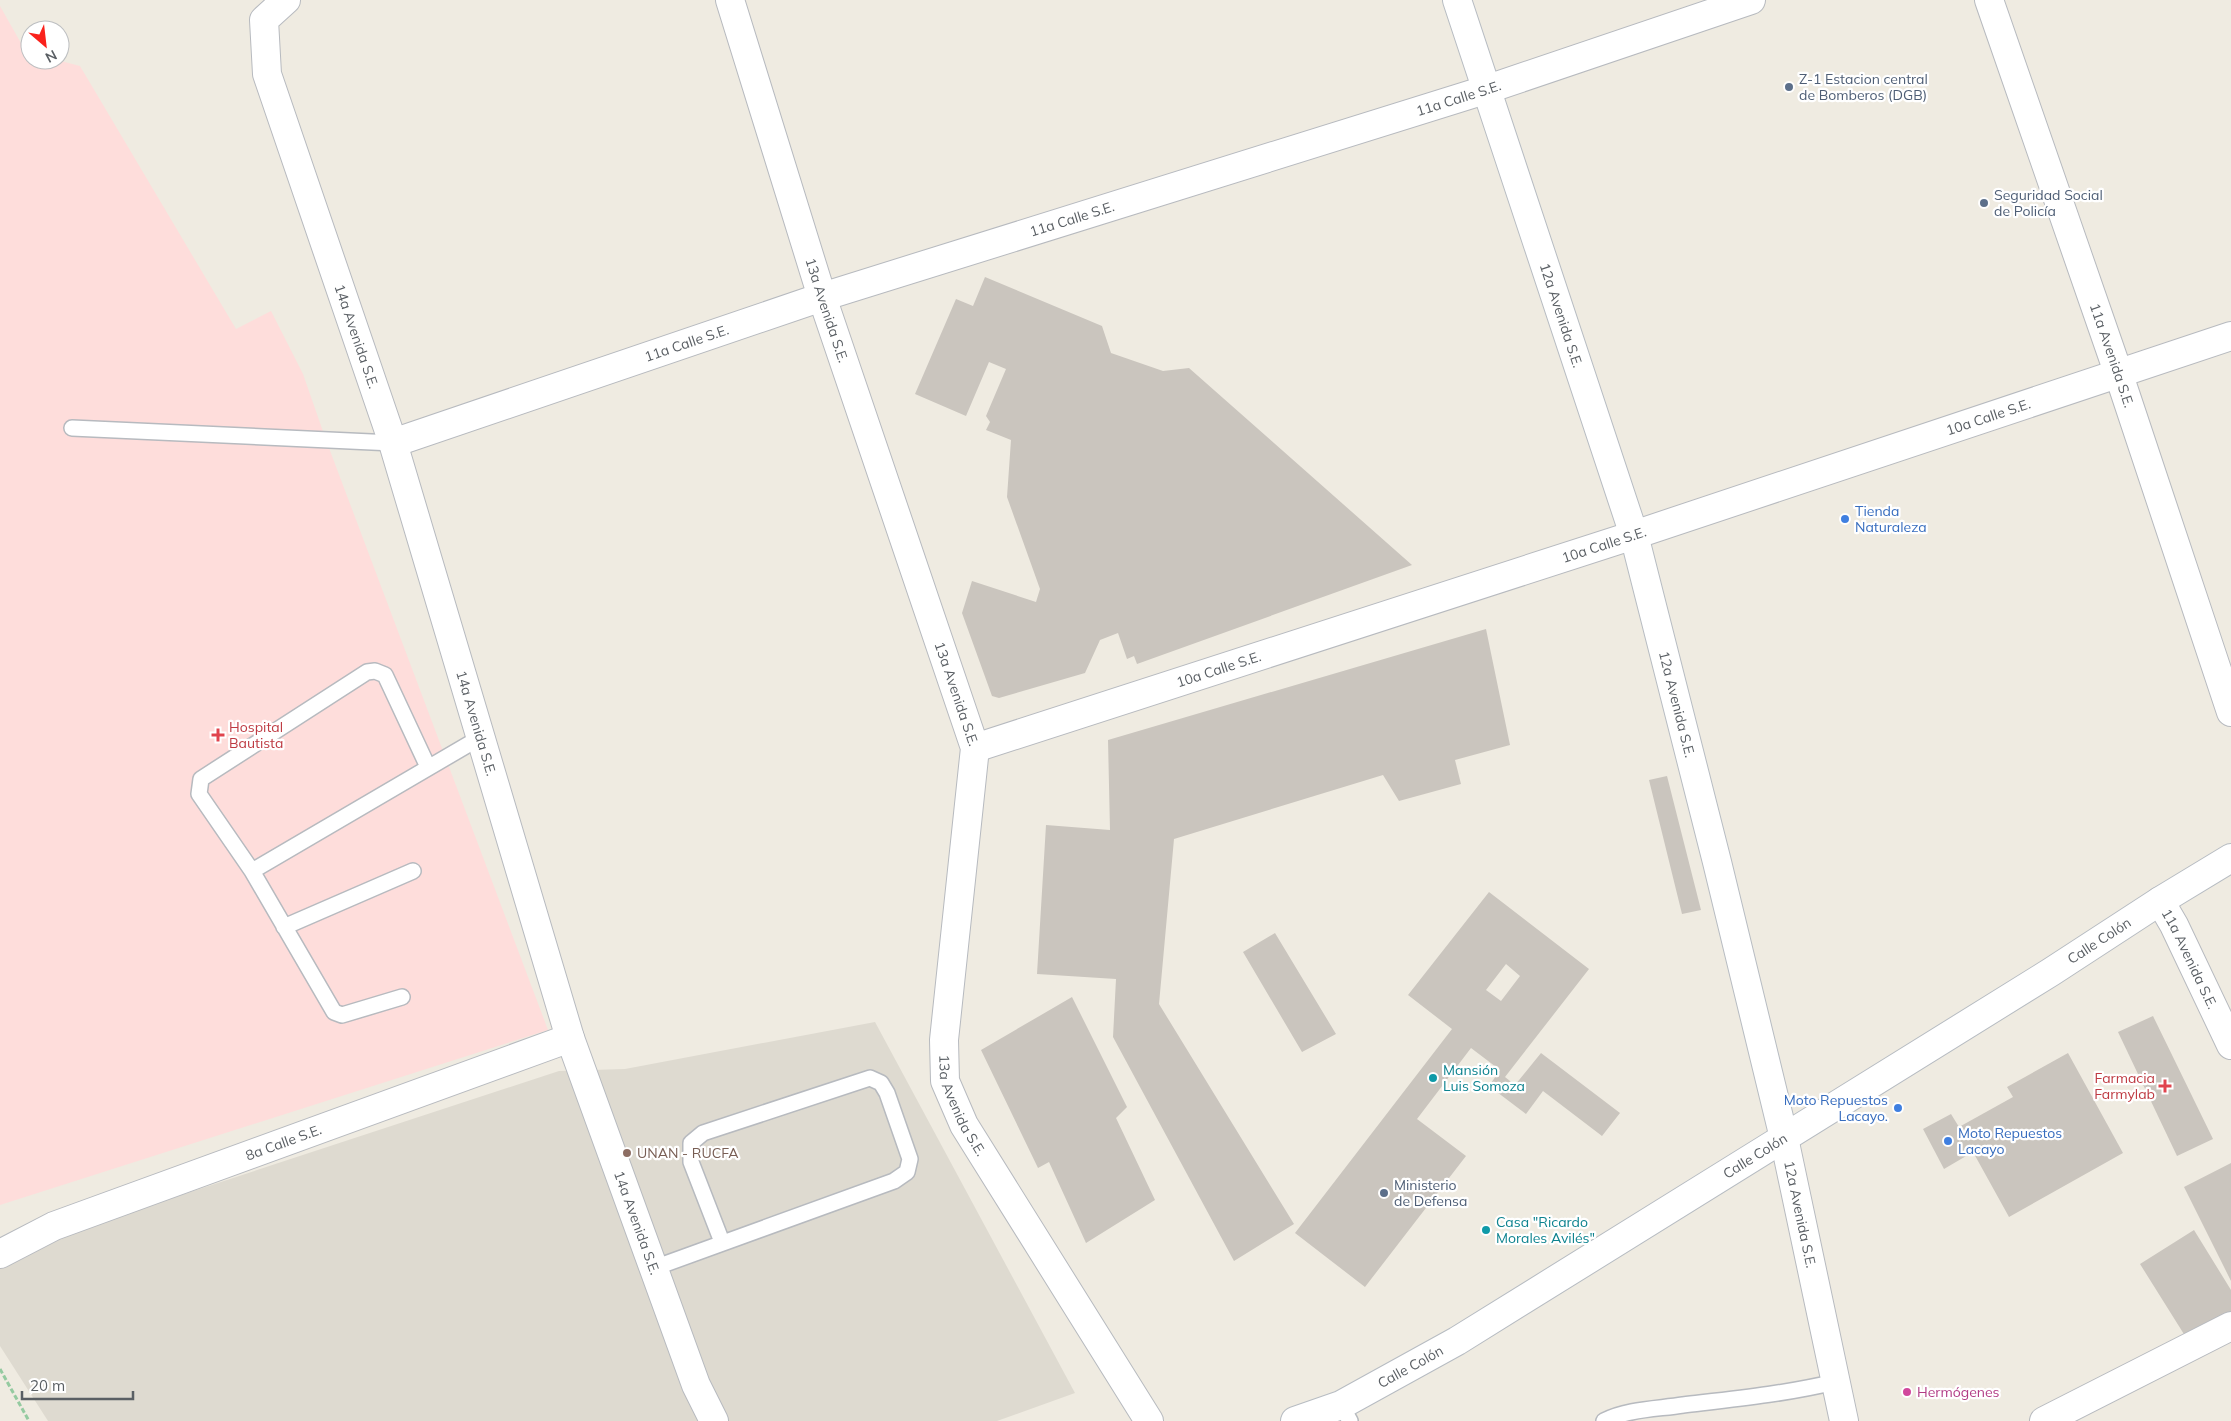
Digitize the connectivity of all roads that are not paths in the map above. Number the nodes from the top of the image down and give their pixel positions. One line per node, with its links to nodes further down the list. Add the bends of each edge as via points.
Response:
1 (286, 0): 11 (street, 14a Avenida S.E., via 264,20 267,74)
2 (730, 0): 7 (street, 13a Avenida S.E.)
3 (1457, 0): 6 (street, 12a Avenida S.E.)
4 (1751, 0): 6 (street, 11a Calle S.E.)
5 (1989, 0): 9 (street, 11a Avenida S.E.)
6 (1485, 90): 7 (street, 11a Calle S.E.); 12 (street, 12a Avenida S.E.)
7 (822, 297): 11 (street, 11a Calle S.E.); 15 (street, 13a Avenida S.E.)
8 (2231, 336): 9 (street, 10a Calle S.E.)
9 (2119, 375): 12 (street, 10a Calle S.E.); 13 (street, 11a Avenida S.E.)
10 (72, 428): 11 (lane)
11 (393, 443): 14 (street, 14a Avenida S.E.)
12 (1634, 535): 15 (street, 10a Calle S.E.); 25 (street, 12a Avenida S.E., via 1718,862)
13 (2231, 712)
14 (481, 737): 16 (lane); 23 (street, 14a Avenida S.E.)
15 (975, 748): 33 (street, 13a Avenida S.E., via 944,1040 945,1082 964,1125)
16 (428, 767): 18 (lane); 18 (lane, via 385,675 367,672 201,779 199,794)
17 (2231, 858): 20 (street, Calle Colón)
18 (252, 871): 21 (lane)
19 (413, 871): 21 (lane)
20 (2160, 901): 24 (street, 11a Avenida S.E.); 25 (street, Calle Colón)
21 (284, 927): 22 (lane, via 334,1012 342,1015)
22 (402, 997)
23 (570, 1038): 27 (street, 8a Calle S.E., via 54,1226); 28 (street, 14a Avenida S.E.)
24 (2231, 1046)
25 (1784, 1138): 30 (street, 12a Avenida S.E.); 31 (street, Calle Colón)
26 (722, 1242): 26 (lane, via 894,1181 907,1172 910,1160 881,1083 870,1078 704,1133 691,1143 691,1162); 28 (lane)
27 (0, 1254)
28 (654, 1268): 32 (street, 14a Avenida S.E., via 696,1385)
29 (2231, 1326): 37 (street)
30 (1835, 1382): 35 (lane, via 1807,1389 1652,1409); 36 (street, 12a Avenida S.E.)
31 (1345, 1413): 34 (street, Calle Colón)
32 (714, 1421)
33 (1149, 1421)
34 (1295, 1421)
35 (1604, 1421)
36 (1844, 1421)
37 (2044, 1421)

